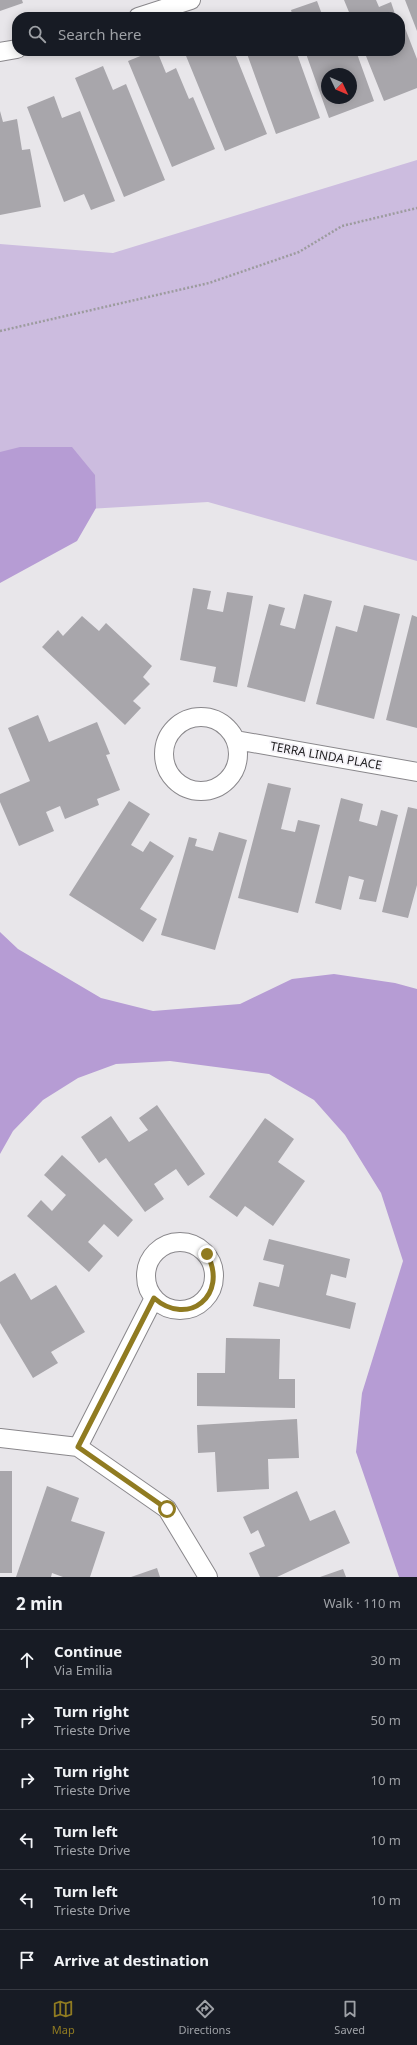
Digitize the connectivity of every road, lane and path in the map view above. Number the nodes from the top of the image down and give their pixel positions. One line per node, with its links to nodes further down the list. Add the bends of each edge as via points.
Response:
1 (191, 0): 2 (street)
2 (154, 12)
3 (12, 50): 4 (street)
4 (0, 52)
5 (417, 208): 6 (path, via 342,226 299,252 209,283)
6 (0, 331)
7 (236, 740): 7 (street, via 221,722 210,718 198,717 177,725 164,745 163,757 172,780 183,788 195,792 208,791 220,786 230,778 236,766); 8 (street, TERRA LINDA PLACE)
8 (417, 772)
9 (154, 1298): 11 (street)
10 (0, 1438): 11 (street)
11 (78, 1447): 12 (street, via 167,1509)
12 (208, 1577)

